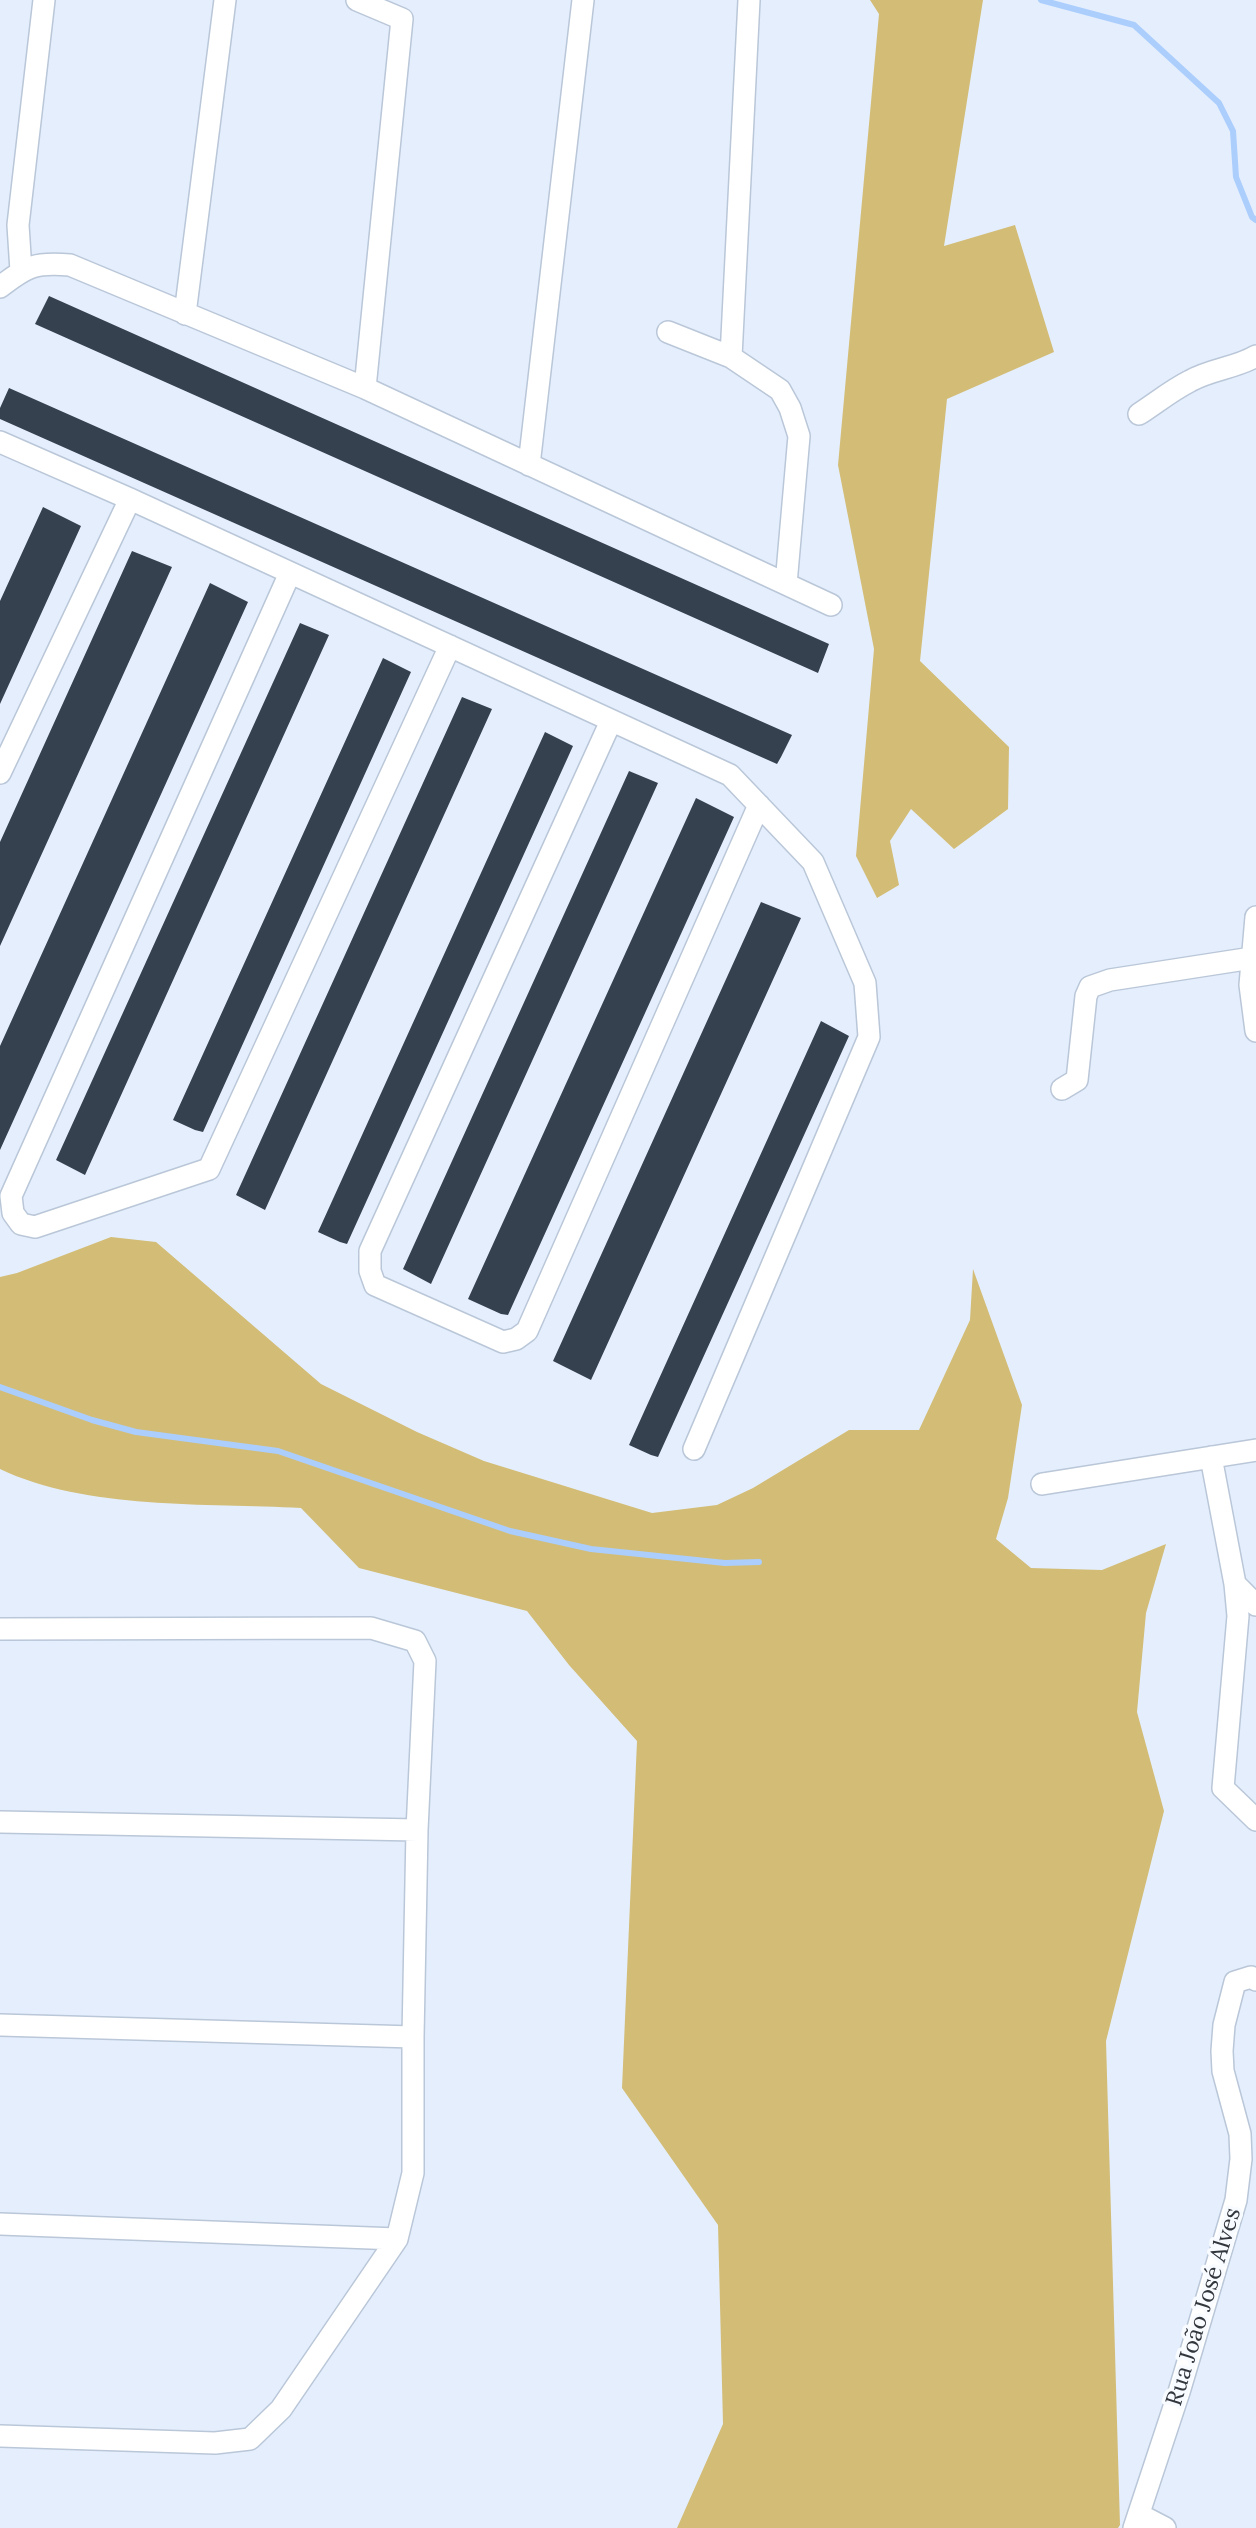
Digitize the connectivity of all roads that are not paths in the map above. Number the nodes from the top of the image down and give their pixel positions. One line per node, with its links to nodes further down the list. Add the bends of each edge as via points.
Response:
1 (44, 0): 6 (street, via 18,225)
2 (225, 0): 8 (street)
3 (357, 0): 12 (street, via 402,19)
4 (583, 0): 15 (street)
5 (750, 0): 11 (street)
6 (21, 271): 7 (street); 8 (street, via 44,262 70,265)
7 (0, 287)
8 (185, 314): 12 (street)
9 (668, 332): 11 (street)
10 (1256, 356): 13 (street, via 1190,380)
11 (731, 357): 18 (street, via 780,390 799,436)
12 (365, 388): 15 (street)
13 (1139, 414)
14 (0, 442): 16 (street)
15 (529, 465): 18 (street)
16 (130, 499): 17 (street); 22 (street)
17 (290, 573): 20 (street); 20 (street, via 11,1196 13,1213 21,1224 35,1227 209,1169)
18 (786, 584): 19 (street)
19 (831, 605)
20 (450, 646): 21 (street)
21 (611, 720): 23 (street, via 730,775); 23 (street, via 370,1251 376,1286 503,1342 527,1331)
22 (0, 773)
23 (759, 805): 28 (street, via 813,862 865,983 869,1037)
24 (1256, 917): 25 (street)
25 (1252, 958): 26 (street); 27 (street, via 1090,987 1077,1080)
26 (1256, 1031)
27 (1062, 1089)
28 (694, 1449)
29 (1256, 1450): 30 (street)
30 (1211, 1457): 31 (street); 32 (street)
31 (1042, 1484)
32 (1235, 1584): 33 (street); 35 (street, via 1236,1651 1223,1788)
33 (1256, 1605)
34 (0, 1629): 37 (street, via 372,1628 415,1641 425,1661)
35 (1256, 1820)
36 (0, 1822): 37 (street)
37 (417, 1830): 40 (street)
38 (1256, 1980): 44 (street, Rua João José Alves, via 1234,1982 1224,2025 1223,2071 1240,2134 1236,2200)
39 (0, 2025): 40 (street)
40 (413, 2038): 42 (street, via 413,2173)
41 (0, 2224): 42 (street)
42 (397, 2239): 43 (street, via 281,2409 250,2439 215,2443)
43 (0, 2437)
44 (1137, 2521): 45 (street)
45 (1165, 2528)

